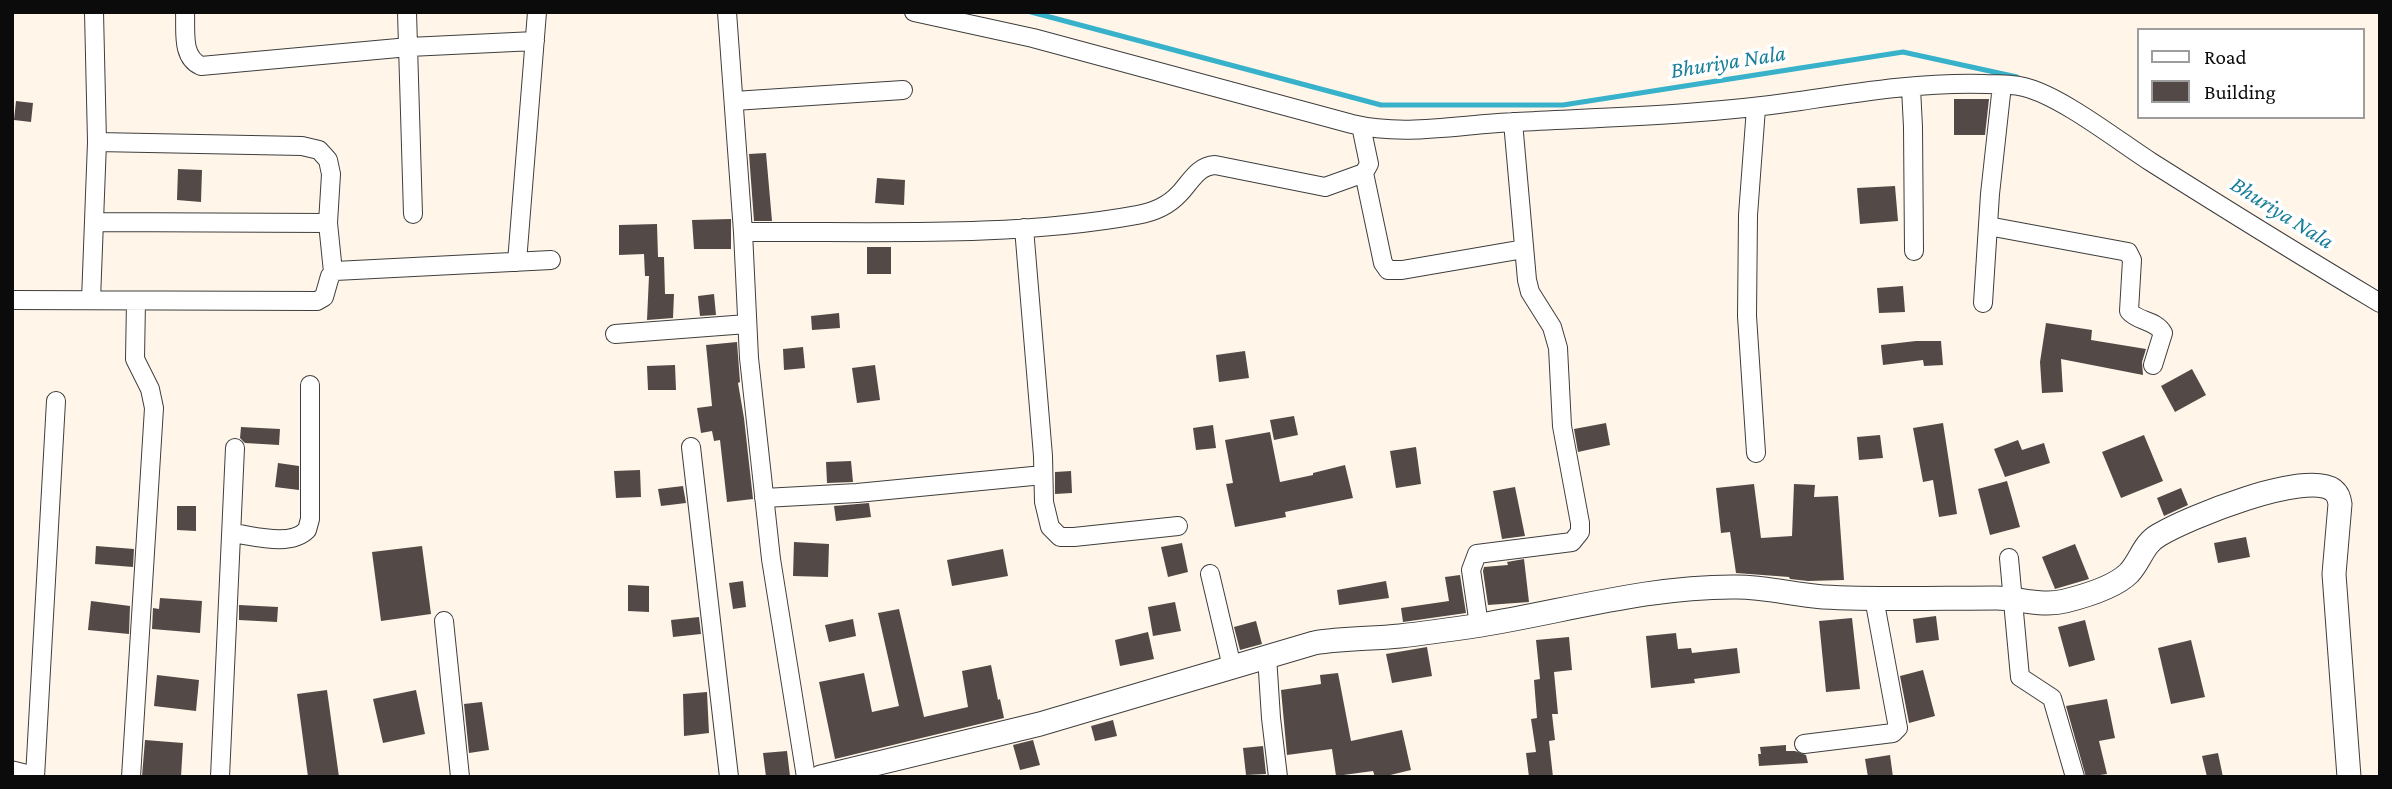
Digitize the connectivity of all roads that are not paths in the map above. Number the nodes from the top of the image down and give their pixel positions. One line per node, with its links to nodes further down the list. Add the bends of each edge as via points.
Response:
1 (94, 12): 16 (street)
2 (185, 12): 8 (street, via 189,56 201,66)
3 (407, 12): 8 (street)
4 (537, 12): 7 (street)
5 (727, 12): 12 (street)
6 (914, 12): 15 (street, via 1033,38)
7 (534, 41): 8 (street); 27 (street)
8 (410, 47): 18 (street)
9 (2002, 85): 10 (street); 21 (street); 33 (street, via 2038,91)
10 (1911, 88): 13 (street); 25 (street)
11 (903, 90): 12 (street)
12 (734, 101): 23 (street)
13 (1756, 108): 14 (street); 41 (street, via 1746,316)
14 (1513, 122): 15 (street, via 1419,130); 24 (street)
15 (1362, 126): 17 (street, via 1369,164)
16 (97, 142): 19 (street); 20 (street, via 318,150 328,160 331,174)
17 (1364, 173): 22 (street, via 1325,187 1210,165 1170,202 1146,214); 24 (street, via 1388,270)
18 (413, 214)
19 (95, 222): 20 (street); 30 (street)
20 (328, 223): 28 (street)
21 (1988, 226): 32 (street); 36 (street, via 2128,252 2132,260 2129,311 2163,333)
22 (1024, 228): 23 (street); 42 (street)
23 (743, 232): 34 (street)
24 (1524, 249): 51 (street, via 1530,292 1559,348 1562,426 1580,532 1572,542 1477,554 1471,570)
25 (1913, 251)
26 (551, 260): 27 (street)
27 (517, 262): 28 (street)
28 (333, 272): 31 (street, via 324,297 317,301)
29 (12, 300): 30 (street)
30 (91, 300): 31 (street)
31 (136, 301): 58 (street, via 135,359 154,408)
32 (1983, 303)
33 (2380, 303)
34 (747, 324): 35 (street); 43 (street)
35 (615, 334)
36 (2153, 365)
37 (310, 385): 45 (street, via 307,530 288,539)
38 (56, 401): 57 (street)
39 (691, 447): 61 (street)
40 (235, 448): 45 (street)
41 (1756, 453)
42 (1043, 475): 43 (street, via 857,494); 44 (street, via 1050,527 1060,537)
43 (764, 498): 62 (street)
44 (1178, 526)
45 (232, 533): 59 (street)
46 (2008, 558): 49 (street)
47 (1210, 574): 53 (street)
48 (1874, 598): 49 (street); 51 (street, via 1702,587); 54 (street, via 1896,731)
49 (2012, 599): 65 (street, via 2020,677 2052,698); 66 (street, via 2048,604 2076,598 2127,575 2143,548 2158,535 2223,506 2295,487 2331,489 2340,504 2334,574)
50 (444, 621): 60 (street)
51 (1479, 625): 52 (street, via 1335,640)
52 (1267, 656): 53 (street); 64 (street)
53 (1231, 667): 63 (street, via 1040,724)
54 (1804, 744)
55 (12, 773): 56 (street)
56 (28, 777)
57 (35, 777)
58 (131, 777)
59 (220, 777)
60 (460, 777)
61 (729, 777)
62 (806, 777)
63 (821, 777)
64 (1278, 777)
65 (2075, 777)
66 (2349, 777)

